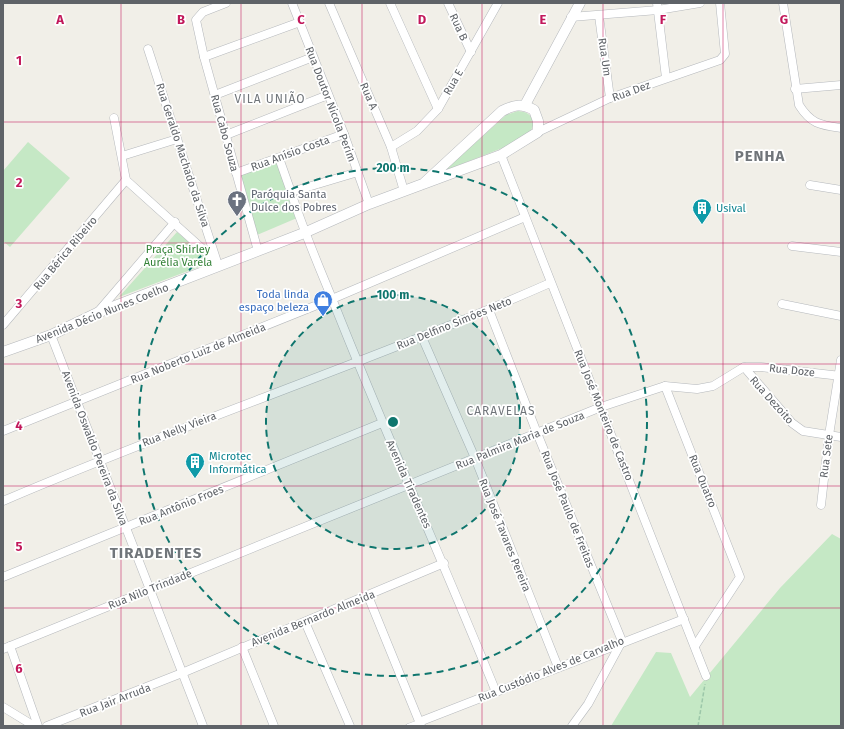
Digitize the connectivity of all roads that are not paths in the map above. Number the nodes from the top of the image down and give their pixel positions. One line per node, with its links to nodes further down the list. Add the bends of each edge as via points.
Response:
1 (226, 3): 17 (street, Rua Cabo Souza, via 198,15 196,20)
2 (292, 3): 14 (street, Rua Doutor Nicola Perim)
3 (329, 3): 33 (street, Rua A)
4 (390, 3): 26 (street)
5 (448, 3): 16 (street, Rua B)
6 (498, 3): 16 (street, Rua E)
7 (580, 3): 13 (street)
8 (700, 3): 11 (street)
9 (720, 3): 19 (street, Rua Dez, via 725,54 720,60)
10 (783, 3): 21 (street)
11 (658, 7): 12 (street); 19 (street)
12 (599, 16): 13 (street); 24 (street, Rua Um)
13 (571, 17): 25 (street)
14 (300, 22): 17 (street); 18 (street, Rua Doutor Nicola Perim)
15 (148, 49): 32 (street, Rua Geraldo Machado da Silva)
16 (471, 52): 26 (street, Rua E)
17 (204, 57): 22 (street, Rua Cabo Souza)
18 (313, 57): 22 (street); 23 (street, Rua Doutor Nicola Perim)
19 (666, 78): 24 (street, Rua Dez)
20 (841, 85): 21 (street)
21 (795, 89): 28 (street, via 799,105 806,116 818,124)
22 (215, 95): 31 (street, Rua Cabo Souza)
23 (328, 95): 30 (street, Rua Doutor Nicola Perim); 31 (street)
24 (610, 98): 29 (street, Rua Dez)
25 (525, 105): 29 (street, via 534,110 538,120); 40 (street, via 515,105 502,111)
26 (438, 109): 33 (street, Rua E, via 417,131)
27 (114, 118): 35 (street)
28 (841, 128)
29 (538, 132): 34 (street, Avenida Décio Nunes Coelho)
30 (344, 134): 36 (street, Rua Anísio Costa); 37 (street, Rua Doutor Nicola Perim)
31 (226, 135): 38 (street, Rua Cabo Souza)
32 (177, 139): 35 (street); 52 (street, Rua Geraldo Machado da Silva)
33 (391, 147): 43 (street, Rua A)
34 (501, 155): 40 (street, Avenida Décio Nunes Coelho); 46 (street, Rua José Monteiro de Castro)
35 (122, 156): 39 (street)
36 (279, 158): 38 (street, Rua Anísio Costa); 44 (street, Avenida Tiradentes)
37 (358, 172): 44 (street); 45 (street, Rua Doutor Nicola Perim)
38 (236, 173): 50 (street, Rua Cabo Souza)
39 (126, 180): 47 (street); 59 (street, Rua Bérica Ribeiro)
40 (423, 184): 43 (street, Avenida Décio Nunes Coelho)
41 (810, 186): 42 (street)
42 (841, 190)
43 (404, 191): 45 (street, Avenida Décio Nunes Coelho)
44 (291, 192): 48 (street, Avenida Tiradentes)
45 (370, 204): 48 (street, Avenida Décio Nunes Coelho)
46 (524, 217): 53 (street, Rua José Monteiro de Castro); 54 (street, Rua Noberto Luiz de Almeida)
47 (175, 222): 52 (street); 57 (street)
48 (304, 233): 50 (street, Avenida Décio Nunes Coelho); 54 (street, Avenida Tiradentes)
49 (792, 246): 51 (street)
50 (258, 251): 52 (street, Avenida Décio Nunes Coelho)
51 (841, 252)
52 (220, 264): 57 (street, Avenida Décio Nunes Coelho)
53 (550, 283): 56 (street, Rua Delfino Simões Neto); 69 (street, Rua José Monteiro de Castro)
54 (332, 299): 64 (street, Avenida Tiradentes); 68 (street, Rua Noberto Luiz de Almeida)
55 (782, 304): 58 (street)
56 (489, 310): 61 (street, Rua Delfino Simões Neto); 72 (street, Rua José Paulo de Freitas)
57 (97, 312): 60 (street, Avenida Décio Nunes Coelho)
58 (841, 316)
59 (3, 325)
60 (51, 335): 62 (street, Avenida Décio Nunes Coelho); 68 (street, Avenida Oswaldo Pereira da Silva)
61 (422, 337): 64 (street, Rua Delfino Simões Neto); 75 (street, Rua José Tavares Pereira)
62 (3, 352)
63 (841, 360): 66 (street, Rua Sete)
64 (357, 361): 70 (street, Avenida Tiradentes); 76 (street, Rua Nelly Vieira)
65 (744, 367): 66 (street, Rua Doze); 67 (street, Rua Palmira Maria de Souza, via 713,386 697,389); 73 (street, Rua Dezoito, via 792,423 803,430)
66 (840, 376): 73 (street, Rua Sete)
67 (665, 386): 69 (street, Rua Palmira Maria de Souza); 88 (street, Rua Quatro, via 740,577)
68 (76, 402): 71 (street, Rua Noberto Luiz de Almeida); 76 (street, Avenida Oswaldo Pereira da Silva)
69 (601, 407): 72 (street, Rua Palmira Maria de Souza); 85 (street, Rua José Monteiro de Castro)
70 (382, 423): 77 (street, Avenida Tiradentes); 80 (street, Rua Antônio Froes)
71 (3, 431)
72 (537, 433): 75 (street, Rua Palmira Maria de Souza); 87 (street, Rua José Paulo de Freitas)
73 (829, 435): 74 (street); 79 (street, Rua Sete)
74 (841, 437)
75 (475, 458): 77 (street, Rua Palmira Maria de Souza); 91 (street, Rua José Tavares Pereira)
76 (98, 460): 78 (street, Rua Nelly Vieira); 80 (street, Avenida Oswaldo Pereira da Silva)
77 (409, 485): 81 (street, Avenida Tiradentes); 83 (street, Rua Nilo Trindade)
78 (3, 501)
79 (821, 505)
80 (126, 528): 82 (street, Rua Antônio Froes); 83 (street, Avenida Oswaldo Pereira da Silva)
81 (444, 563): 84 (street, Avenida Bernardo Almeida); 94 (street, Avenida Tiradentes)
82 (3, 577)
83 (150, 589): 90 (street, Rua Nilo Trindade); 92 (street, Avenida Oswaldo Pereira da Silva)
84 (368, 596): 86 (street, Avenida Bernardo Almeida); 96 (street)
85 (684, 619): 87 (street, Rua Custódio Alves de Carvalho); 88 (street, Rua José Monteiro de Castro)
86 (305, 622): 89 (street, Avenida Bernardo Almeida); 102 (street)
87 (622, 641): 91 (street, Rua Custódio Alves de Carvalho); 104 (street, via 588,704)
88 (695, 646): 93 (street, Rua José Monteiro de Castro)
89 (242, 647): 92 (street, Avenida Bernardo Almeida); 101 (street)
90 (7, 648): 98 (street)
91 (558, 667): 94 (street, Rua Custódio Alves de Carvalho)
92 (182, 673): 99 (street, Rua Jair Arruda); 100 (street, Avenida Oswaldo Pereira da Silva)
93 (706, 676)
94 (496, 692): 96 (street, Rua Custódio Alves de Carvalho)
95 (3, 707): 97 (street)
96 (420, 724): 103 (lane)
97 (34, 726)
98 (38, 726)
99 (47, 726)
100 (203, 726)
101 (274, 726)
102 (350, 726)
103 (408, 726)
104 (572, 726)

